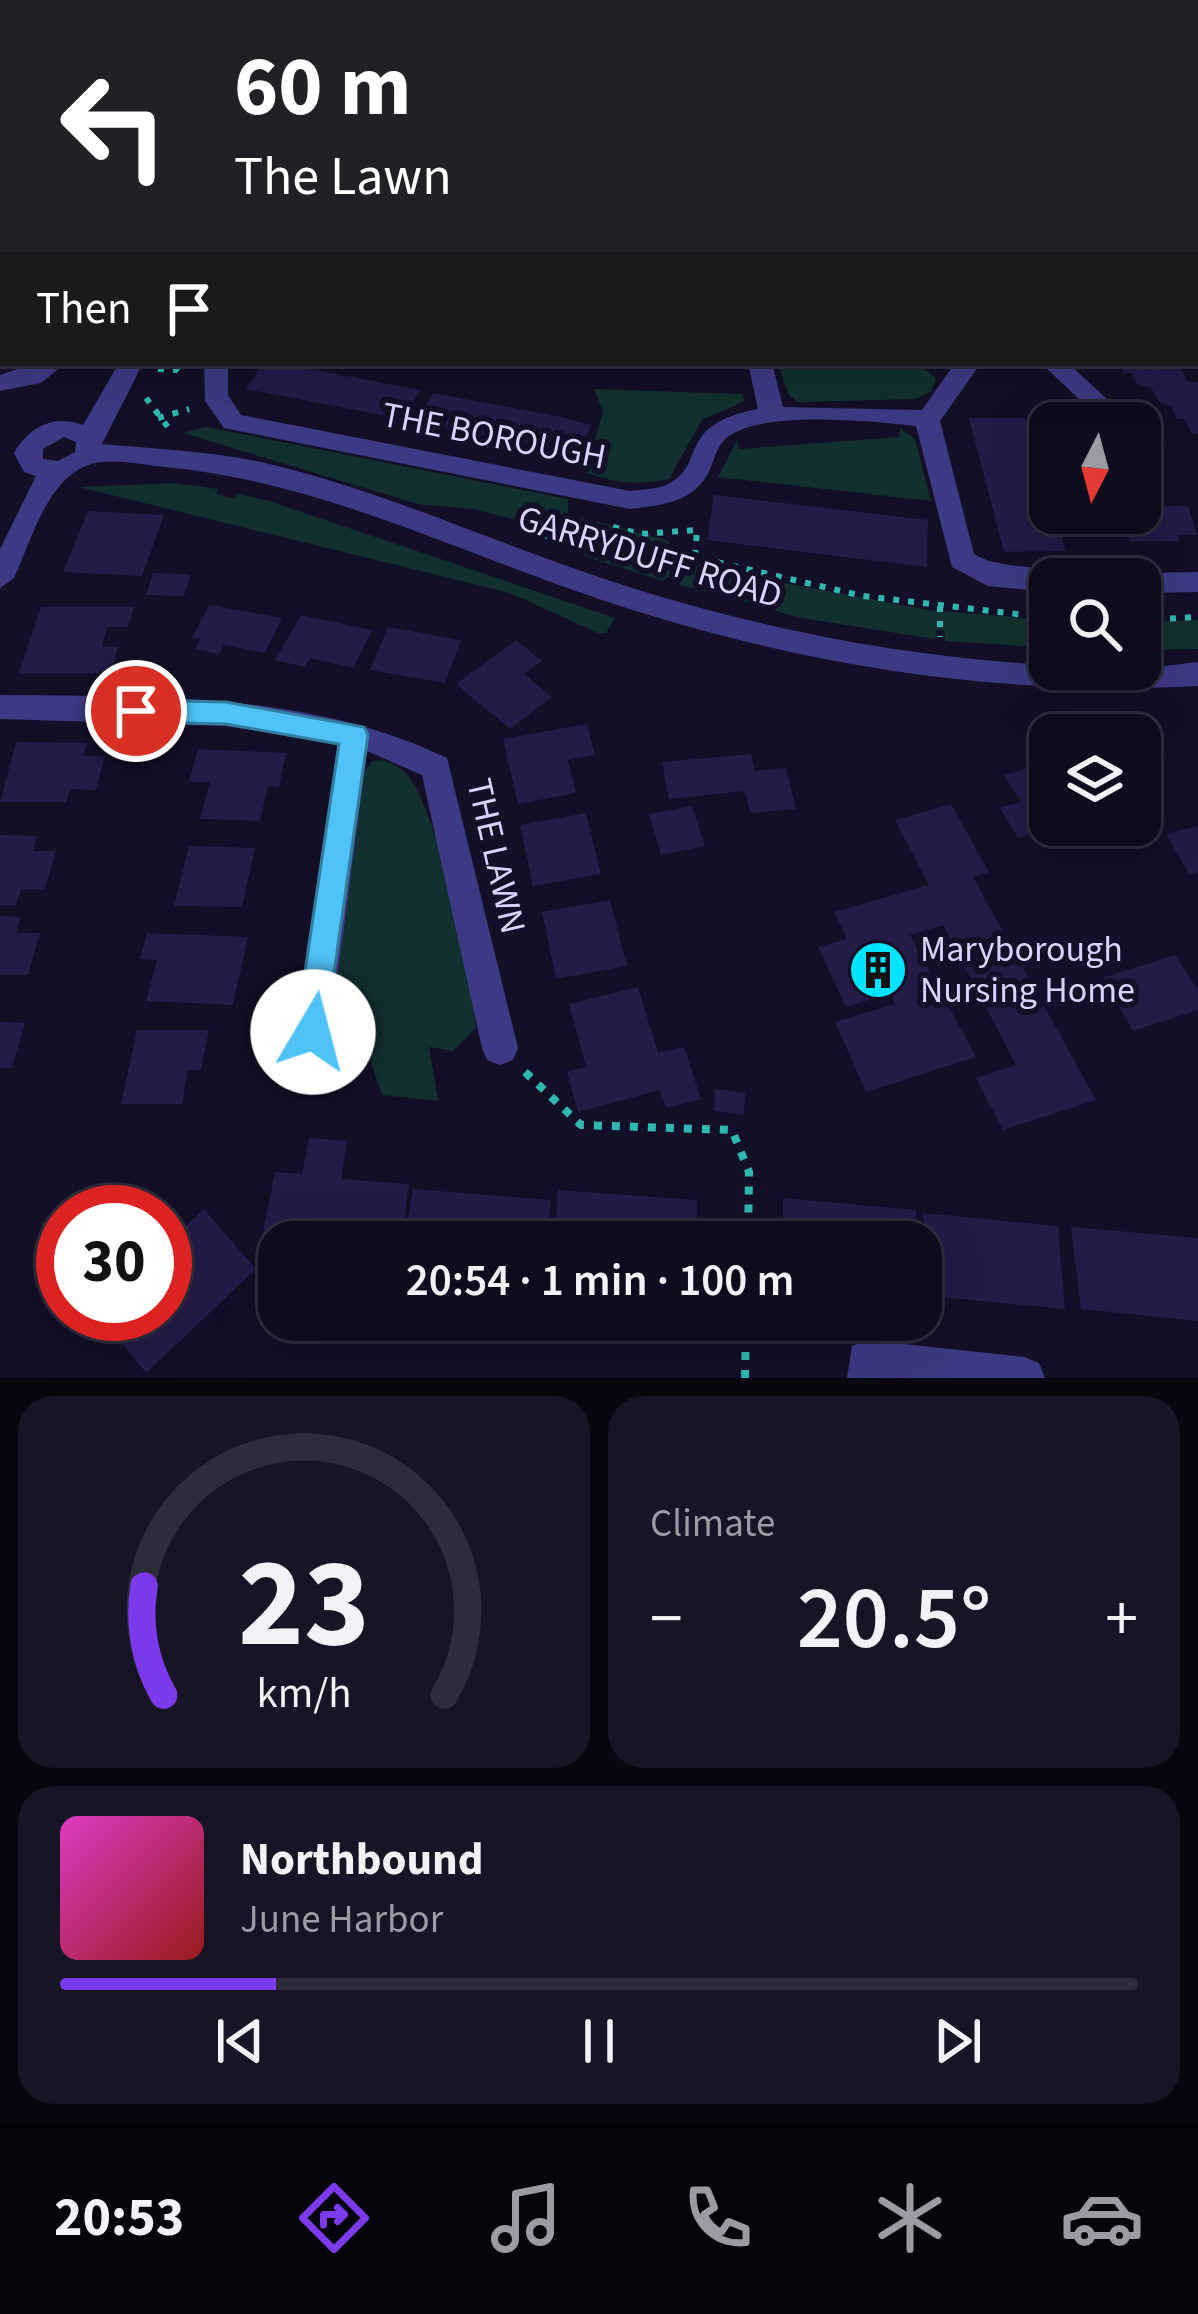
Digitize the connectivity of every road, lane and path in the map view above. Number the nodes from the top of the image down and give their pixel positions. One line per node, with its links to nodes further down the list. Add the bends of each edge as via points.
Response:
1 (49, 366): 7 (street)
2 (217, 366): 13 (street, THE BOROUGH, via 217,407 233,422 630,500 661,499 686,487 713,435)
3 (761, 366): 13 (street)
4 (966, 366): 15 (street, via 947,404)
5 (1056, 366): 10 (street)
6 (140, 374): 8 (path, via 177,370); 14 (path); 17 (street)
7 (0, 383)
8 (185, 384)
9 (186, 397): 11 (path)
10 (1097, 402)
11 (193, 408): 12 (path); 14 (path)
12 (199, 416)
13 (772, 416): 15 (street, THE BOROUGH)
14 (158, 418): 16 (path)
15 (927, 419): 27 (street, via 962,560 988,576)
16 (178, 436)
17 (90, 444): 19 (street, GARRYDUFF ROAD, via 75,429); 20 (street, via 73,467); 39 (street, GARRYDUFF ROAD, via 284,477 653,606 827,650 1041,675)
18 (0, 445): 19 (street, GARRYDUFF ROAD)
19 (30, 446): 20 (street, via 33,466)
20 (51, 472): 26 (street)
21 (601, 521): 24 (path, via 631,534 697,530)
22 (513, 524): 23 (path)
23 (568, 546)
24 (695, 557): 25 (path); 32 (path)
25 (679, 573)
26 (0, 578)
27 (1029, 580)
28 (657, 583): 31 (path)
29 (1161, 583): 30 (street)
30 (1198, 583)
31 (671, 587)
32 (940, 606): 33 (path); 36 (path)
33 (1029, 616)
34 (1198, 617): 35 (path)
35 (1161, 619)
36 (940, 629)
37 (926, 641): 38 (path)
38 (939, 643)
39 (1198, 674)
40 (0, 707): 41 (street, THE LAWN, via 226,713)
41 (354, 735): 42 (street, THE LAWN, via 404,747 436,767); 43 (street)
42 (500, 1048): 44 (path, via 581,1125 732,1130 749,1172)
43 (308, 1066)
44 (748, 1221)
45 (746, 1341): 46 (path)
46 (745, 1378)
47 (868, 1378): 48 (street, via 867,1361)
48 (1024, 1378)

